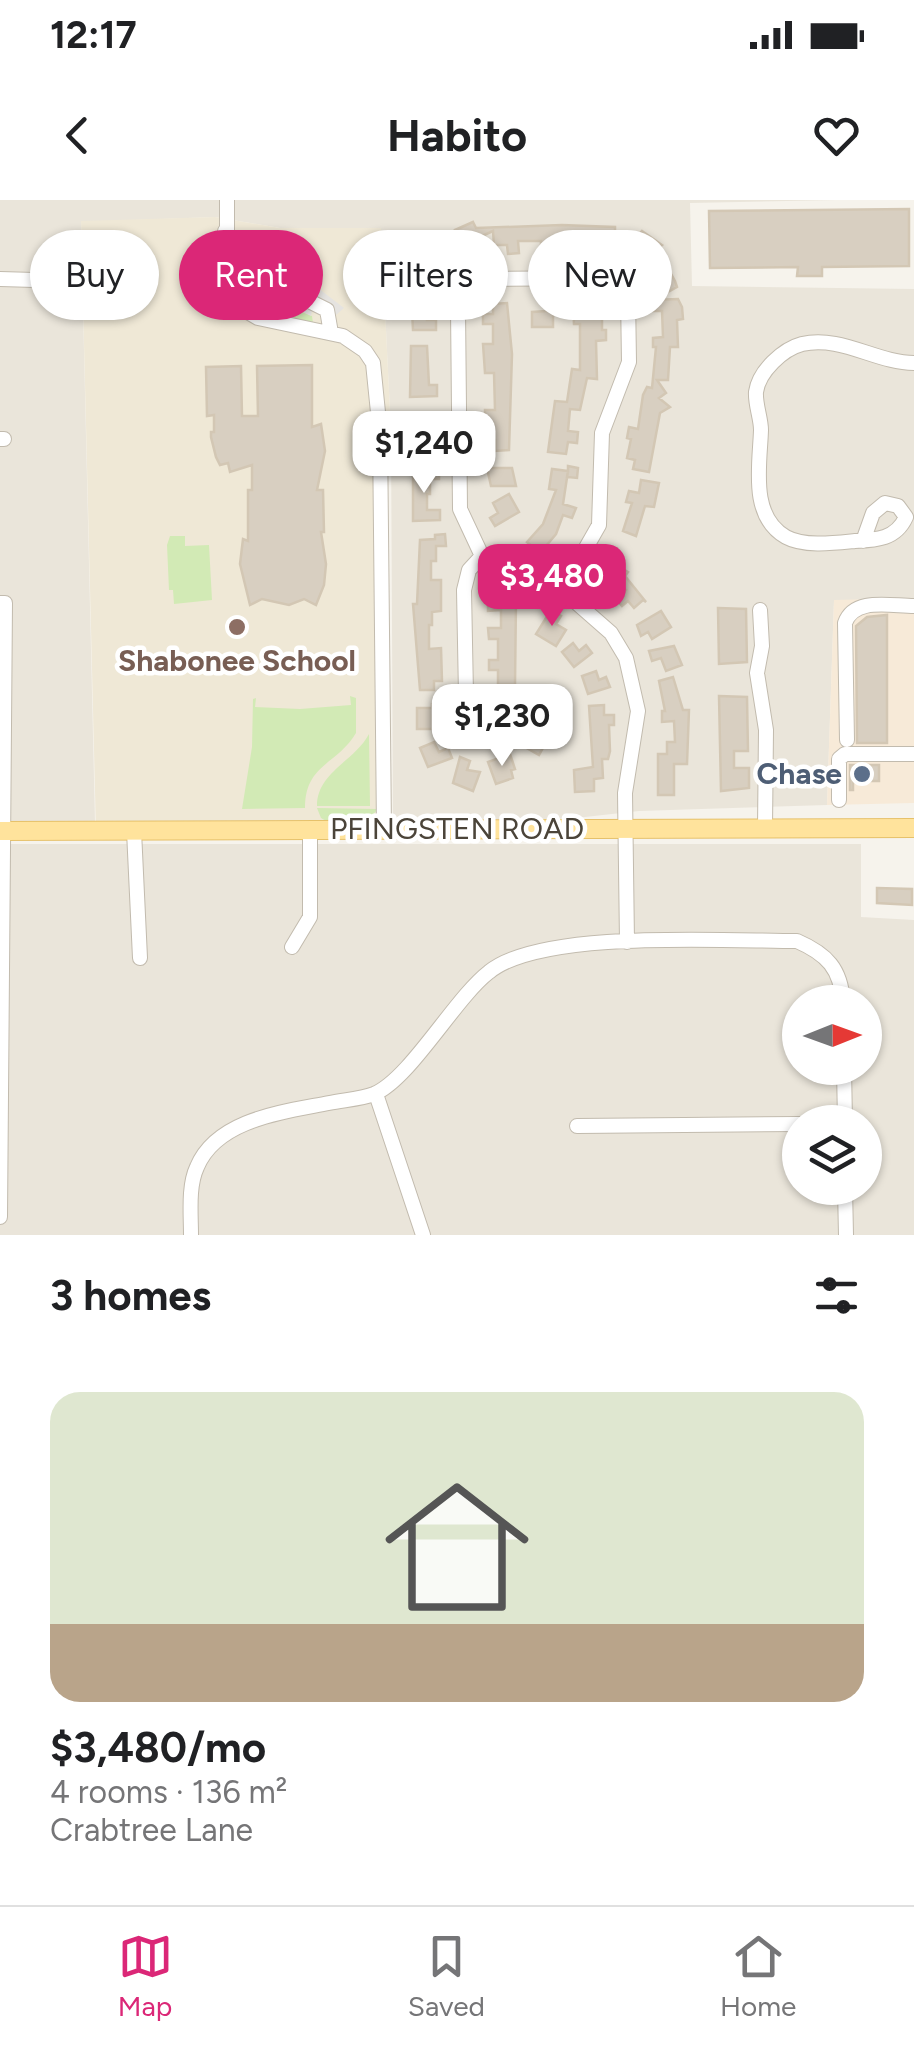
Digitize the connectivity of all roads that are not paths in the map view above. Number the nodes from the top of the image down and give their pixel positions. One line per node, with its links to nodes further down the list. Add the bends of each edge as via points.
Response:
1 (227, 200): 2 (street)
2 (225, 230)
3 (0, 279): 4 (street)
4 (30, 280)
5 (323, 308): 7 (street)
6 (268, 320): 7 (street)
7 (330, 333): 23 (street, via 364,351 377,380)
8 (914, 363): 9 (street, via 805,343 783,352 756,392 759,492 770,520 786,537 808,542)
9 (863, 541)
10 (482, 556): 11 (street); 11 (street, via 460,509 458,309 464,289 482,280 604,278 628,297 629,362 602,433 599,524); 15 (street, via 468,570 464,590 466,696)
11 (562, 590): 21 (street, via 611,633 634,683 637,734)
12 (0, 604): 24 (street)
13 (914, 606): 16 (street, via 857,606 848,612)
14 (760, 610): 19 (street)
15 (483, 724)
16 (846, 740)
17 (914, 754): 18 (street, via 845,754 839,760)
18 (839, 800)
19 (766, 828): 20 (main road, PFINGSTEN ROAD); 21 (main road, PFINGSTEN ROAD)
20 (914, 828)
21 (625, 829): 23 (main road, PFINGSTEN ROAD); 26 (street)
22 (310, 830): 23 (main road, PFINGSTEN ROAD); 25 (main road, PFINGSTEN ROAD); 27 (street, via 310,918)
23 (384, 830)
24 (1, 831): 25 (main road, PFINGSTEN ROAD); 34 (street)
25 (134, 831): 28 (street)
26 (627, 942): 29 (street, via 797,941 834,964); 30 (street, via 554,946 490,971)
27 (292, 948)
28 (140, 958)
29 (842, 985)
30 (376, 1094): 35 (street, via 264,1117 214,1141 196,1168); 36 (street)
31 (782, 1124): 32 (street)
32 (577, 1126)
33 (845, 1205): 37 (street)
34 (0, 1217)
35 (191, 1235)
36 (423, 1235)
37 (846, 1235)

